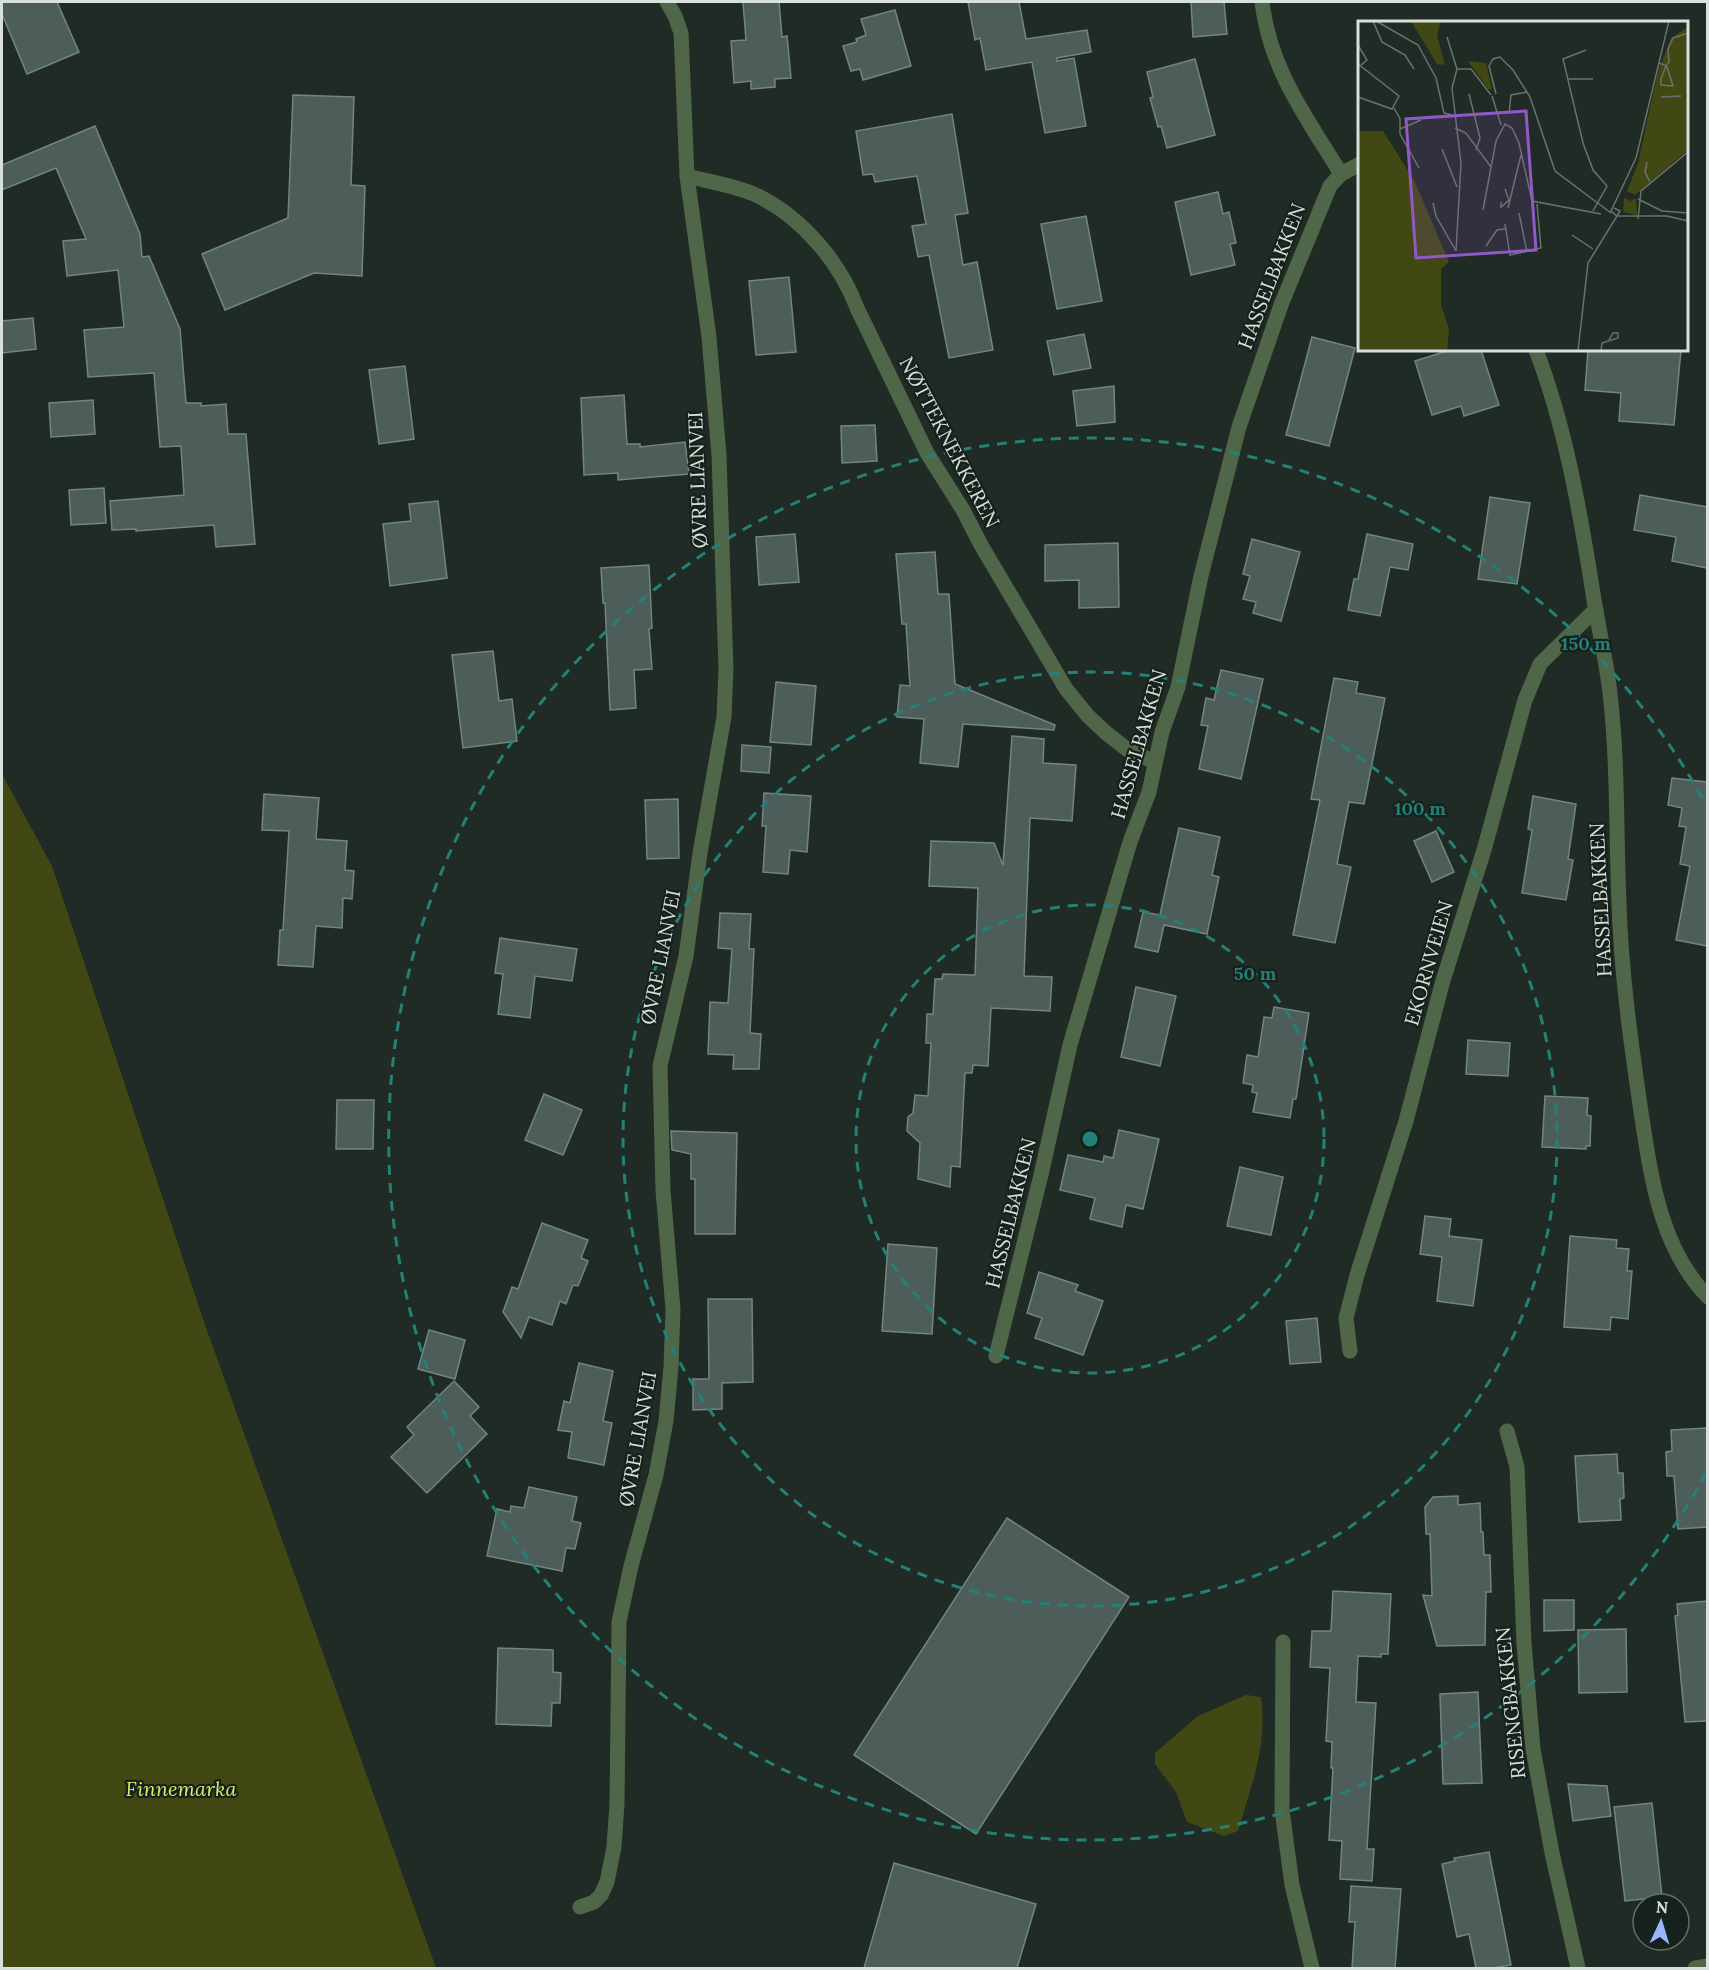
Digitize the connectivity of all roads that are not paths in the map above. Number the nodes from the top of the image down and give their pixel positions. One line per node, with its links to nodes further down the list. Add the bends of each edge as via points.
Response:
1 (667, 2): 5 (street, ØVRE LIANVEI, via 681,33)
2 (1262, 2): 4 (street, via 1275,55 1289,89)
3 (1358, 165): 4 (street, HASSELBAKKEN)
4 (1341, 174): 8 (street, HASSELBAKKEN, via 1320,207 1249,395 1206,555 1178,687)
5 (687, 176): 8 (street, NØTTEKNEKKEREN, via 757,195 797,221 828,256 850,289 927,453 1066,688 1105,732 1128,750); 14 (street, ØVRE LIANVEI, via 717,422 726,669 724,717 686,956 660,1066 663,1190 674,1309 666,1421 620,1619 614,1847 601,1894 594,1902)
6 (1536, 351): 7 (street, HASSELBAKKEN, via 1576,488)
7 (1596, 609): 9 (street, HASSELBAKKEN, via 1615,752 1624,982 1649,1161 1670,1240 1685,1270); 10 (street, EKORNVEIEN, via 1540,664 1525,700 1442,984 1407,1121 1357,1275 1346,1318)
8 (1155, 762): 11 (street, HASSELBAKKEN, via 1070,1045)
9 (1707, 1297)
10 (1350, 1351)
11 (996, 1356)
12 (1508, 1431): 17 (street, RISENGBAKKEN, via 1517,1467 1533,1749)
13 (1283, 1642): 16 (street, via 1282,1810 1292,1885)
14 (580, 1907)
15 (1707, 1966): 18 (street)
16 (1312, 1968)
17 (1578, 1968)
18 (1695, 1968)

